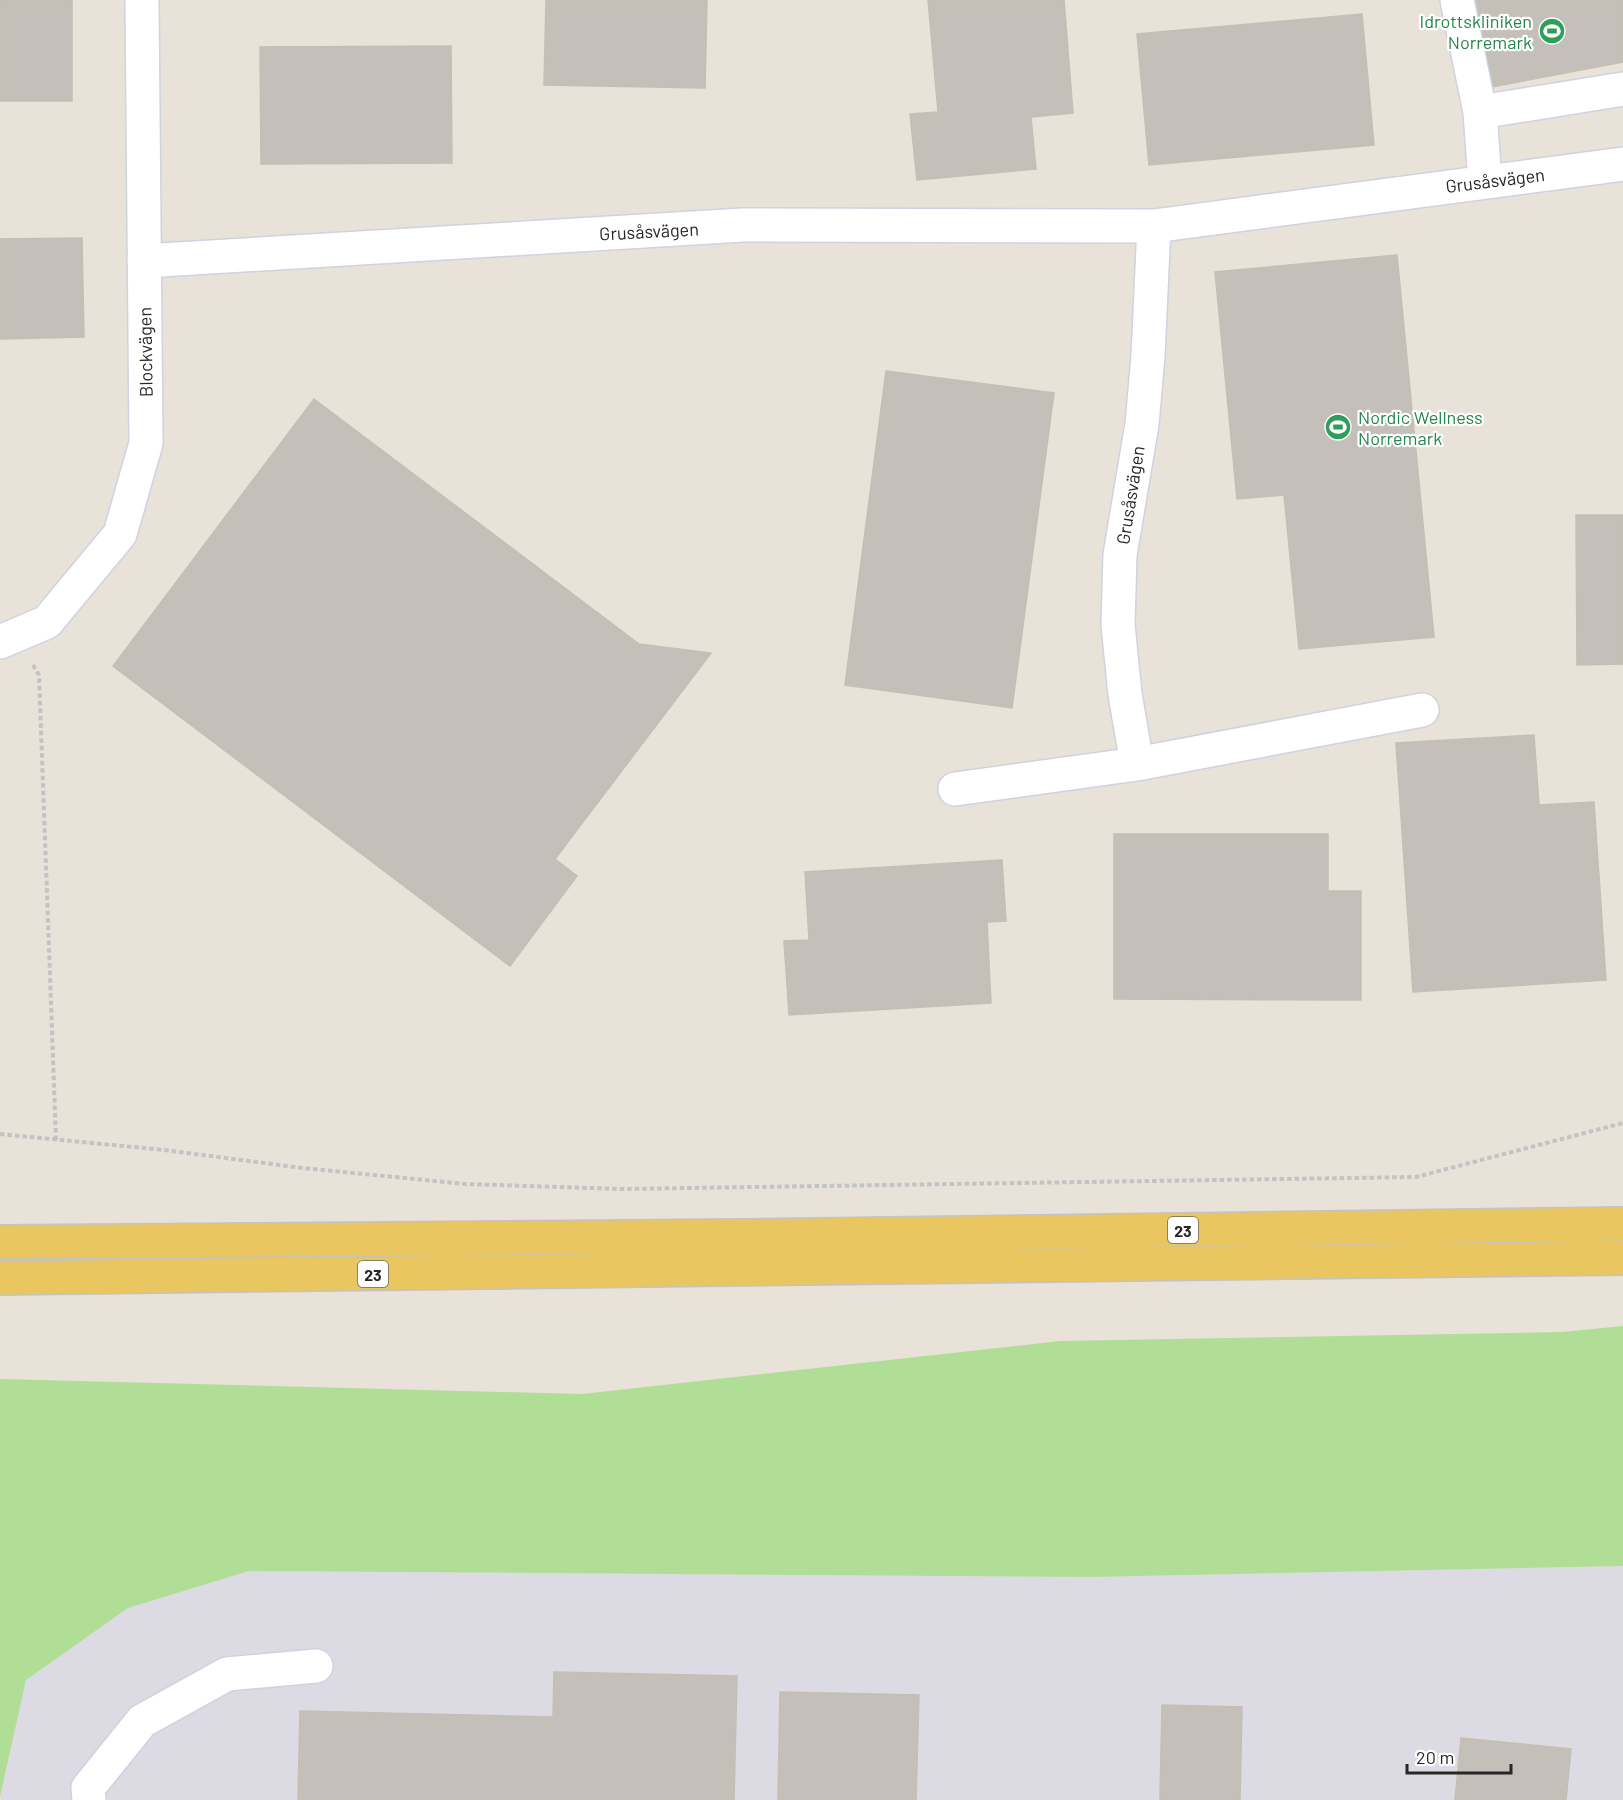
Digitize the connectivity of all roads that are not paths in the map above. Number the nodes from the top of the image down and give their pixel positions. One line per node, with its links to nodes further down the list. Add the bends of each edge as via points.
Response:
1 (142, 0): 8 (street, Blockvägen)
2 (1457, 0): 4 (street)
3 (1623, 89): 4 (street)
4 (1480, 112): 6 (street)
5 (1623, 164): 6 (street, Grusåsvägen)
6 (1485, 182): 7 (street, Grusåsvägen)
7 (1154, 226): 8 (street, Grusåsvägen, via 743,225); 11 (street, Grusåsvägen, via 1142,424 1120,555 1118,625)
8 (144, 261): 9 (street, Blockvägen, via 146,443 120,534 47,622)
9 (7, 639)
10 (1422, 710): 11 (street)
11 (1137, 764): 12 (street)
12 (955, 789)
13 (1623, 1224): 14 (main road, 23)
14 (0, 1242)
15 (1623, 1258): 16 (main road, 23)
16 (0, 1278)
17 (316, 1666): 18 (street, via 227,1674 142,1721 88,1788)
18 (89, 1800)

